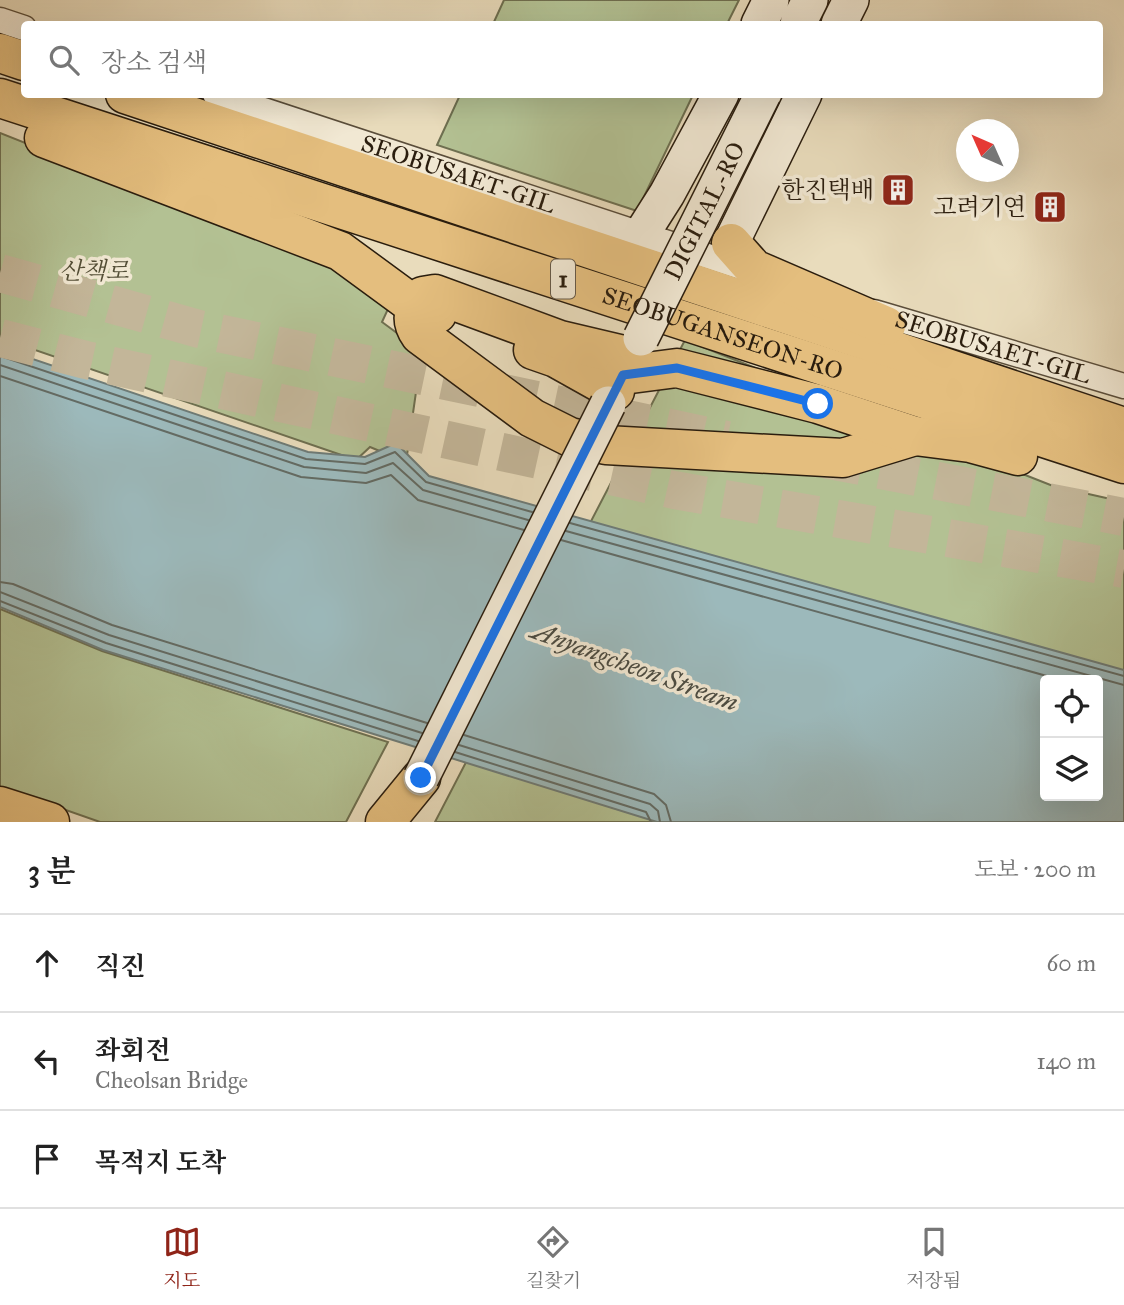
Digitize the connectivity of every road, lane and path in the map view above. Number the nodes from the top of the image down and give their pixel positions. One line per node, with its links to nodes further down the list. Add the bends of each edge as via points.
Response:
1 (771, 0): 5 (main road)
2 (810, 0): 6 (main road)
3 (851, 0): 7 (main road)
4 (0, 20): 8 (street)
5 (760, 21)
6 (800, 21)
7 (840, 21)
8 (21, 27)
9 (0, 53): 10 (main road)
10 (21, 60)
11 (137, 98): 24 (main road, SEOBUGANSEON-RO / 1)
12 (227, 98): 18 (street, SEOBUSAET-GIL)
13 (719, 98): 18 (main road)
14 (761, 98): 22 (main road, DIGITAL-RO, bridge)
15 (802, 98): 19 (main road)
16 (0, 99): 26 (main road, SEOBUGANSEON-RO / 1)
17 (0, 121): 21 (main road, via 340,251)
18 (641, 235): 19 (street, SEOBUSAET-GIL)
19 (716, 249): 20 (main road)
20 (774, 278): 23 (street, SEOBUSAET-GIL, via 916,326); 24 (main road)
21 (415, 306): 22 (main road, via 556,358); 25 (main road, via 413,326 420,335 532,418 570,437 606,446 843,458)
22 (624, 373): 25 (main road, via 677,368 818,404); 28 (main road, DIGITAL-RO, bridge)
23 (1124, 386)
24 (1124, 426)
25 (915, 436): 27 (main road, via 971,443)
26 (1124, 464)
27 (1124, 485)
28 (421, 778): 31 (main road); 32 (main road, DIGITAL-RO)
29 (0, 806): 30 (main road)
30 (50, 822)
31 (385, 822)
32 (399, 822)

